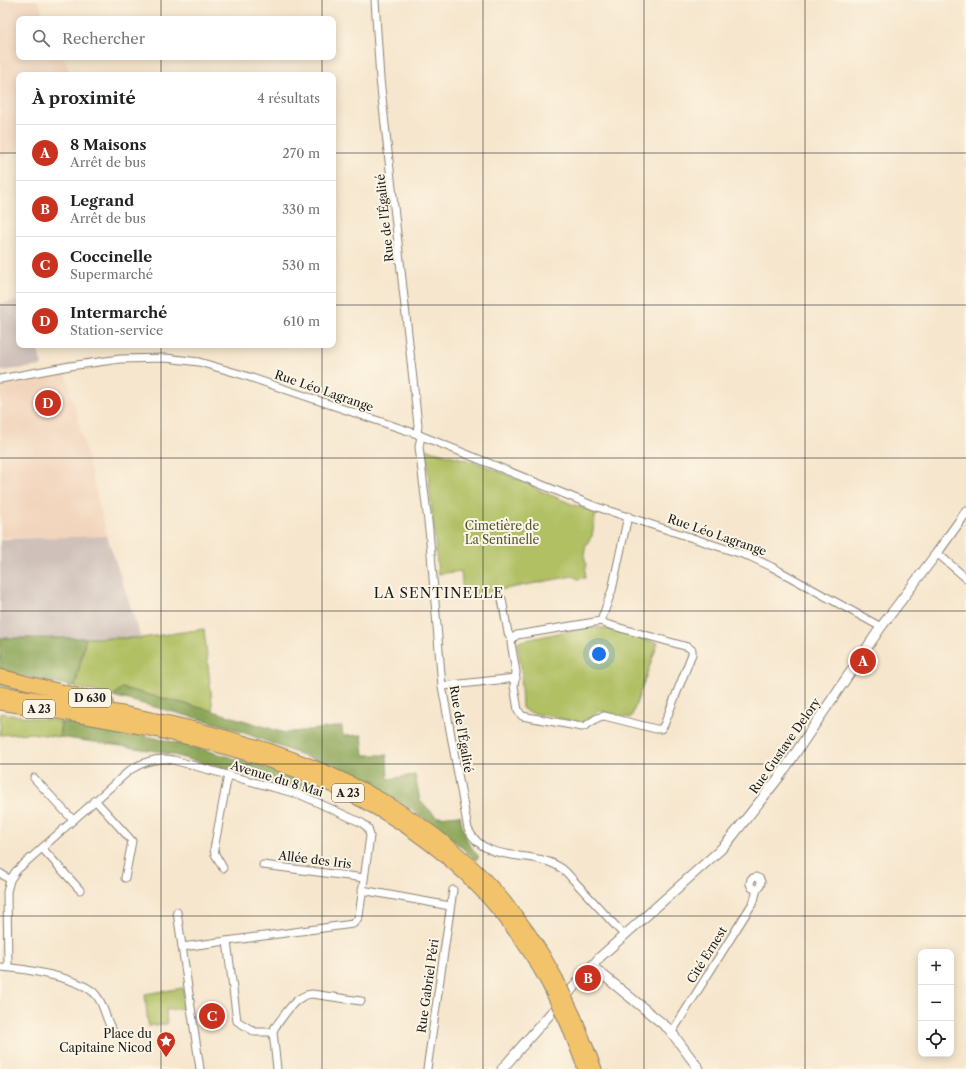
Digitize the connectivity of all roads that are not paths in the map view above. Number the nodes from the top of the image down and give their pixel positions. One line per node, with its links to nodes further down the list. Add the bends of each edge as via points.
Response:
1 (375, 0): 3 (street, Rue de l'Égalité, via 380,72)
2 (0, 379): 3 (street, Rue Léo Lagrange, via 107,361 159,358 188,360 240,374)
3 (419, 435): 5 (street, Rue Léo Lagrange, via 573,498); 14 (street, Rue de l'Égalité)
4 (966, 512): 6 (street, Rue Gustave Delory)
5 (628, 516): 9 (street); 10 (street, Rue Léo Lagrange, via 757,559)
6 (937, 553): 7 (street); 10 (street, Rue Gustave Delory)
7 (966, 578)
8 (502, 598): 11 (street, via 508,633)
9 (601, 622): 11 (street, via 517,635); 13 (street, via 692,650 662,728 656,729 604,716 582,727 524,717 518,710 514,686)
10 (881, 627): 35 (street, Rue Gustave Delory, via 780,776 727,842)
11 (512, 639): 13 (street)
12 (0, 676): 17 (highway, D 630, via 154,714)
13 (516, 678): 14 (street)
14 (442, 686): 35 (street, Rue de l'Égalité, via 466,823 472,836 493,852 544,860 559,866)
15 (0, 693): 17 (highway, A 23)
16 (0, 703): 41 (highway, A 23, via 141,727 232,749 294,770 354,796 414,832 472,880)
17 (178, 724): 41 (highway, A 23, via 247,742 302,762 352,784 406,814 447,844 488,883 543,955)
18 (228, 775): 20 (street, Avenue du 8 Mai, via 168,760 153,760 130,770); 24 (street, via 214,849); 27 (street, Avenue du 8 Mai, via 301,795 362,823 368,828 370,836)
19 (34, 778): 21 (street)
20 (96, 800): 21 (street, Avenue du 8 Mai); 26 (street, via 132,842)
21 (73, 820): 22 (street, Avenue du 8 Mai)
22 (42, 848): 28 (street, Avenue du 8 Mai, via 16,871); 30 (street)
23 (264, 865): 27 (street, Allée des Iris)
24 (223, 868)
25 (0, 873): 28 (street)
26 (125, 878)
27 (364, 878): 31 (street, Avenue du 8 Mai)
28 (10, 880): 40 (street, via 7,892)
29 (756, 889): 46 (street, Cité Ernest, via 754,901)
30 (80, 890)
31 (362, 890): 33 (street); 36 (street, Avenue du 8 Mai, via 359,916 353,924)
32 (453, 890): 33 (street, Rue Gabriel Péri)
33 (450, 906): 49 (street, Rue Gabriel Péri)
34 (177, 912): 37 (street)
35 (624, 936): 38 (street, Rue Gustave Delory)
36 (227, 941): 37 (street, Avenue du 8 Mai); 45 (street, via 237,1021 255,1032)
37 (182, 947): 47 (street)
38 (592, 966): 46 (street); 50 (street, Rue Gustave Delory)
39 (0, 967): 40 (street)
40 (8, 967): 44 (street, via 55,976 90,989 100,1000)
41 (552, 981): 43 (highway, A 23, bridge)
42 (361, 1001): 45 (street, via 312,994 300,997)
43 (571, 1021): 51 (highway, A 23); 52 (highway, A 23)
44 (113, 1031)
45 (273, 1032): 48 (street)
46 (672, 1032): 53 (street)
47 (200, 1069)
48 (277, 1069)
49 (427, 1069)
50 (502, 1069)
51 (585, 1069)
52 (596, 1069)
53 (699, 1069)

